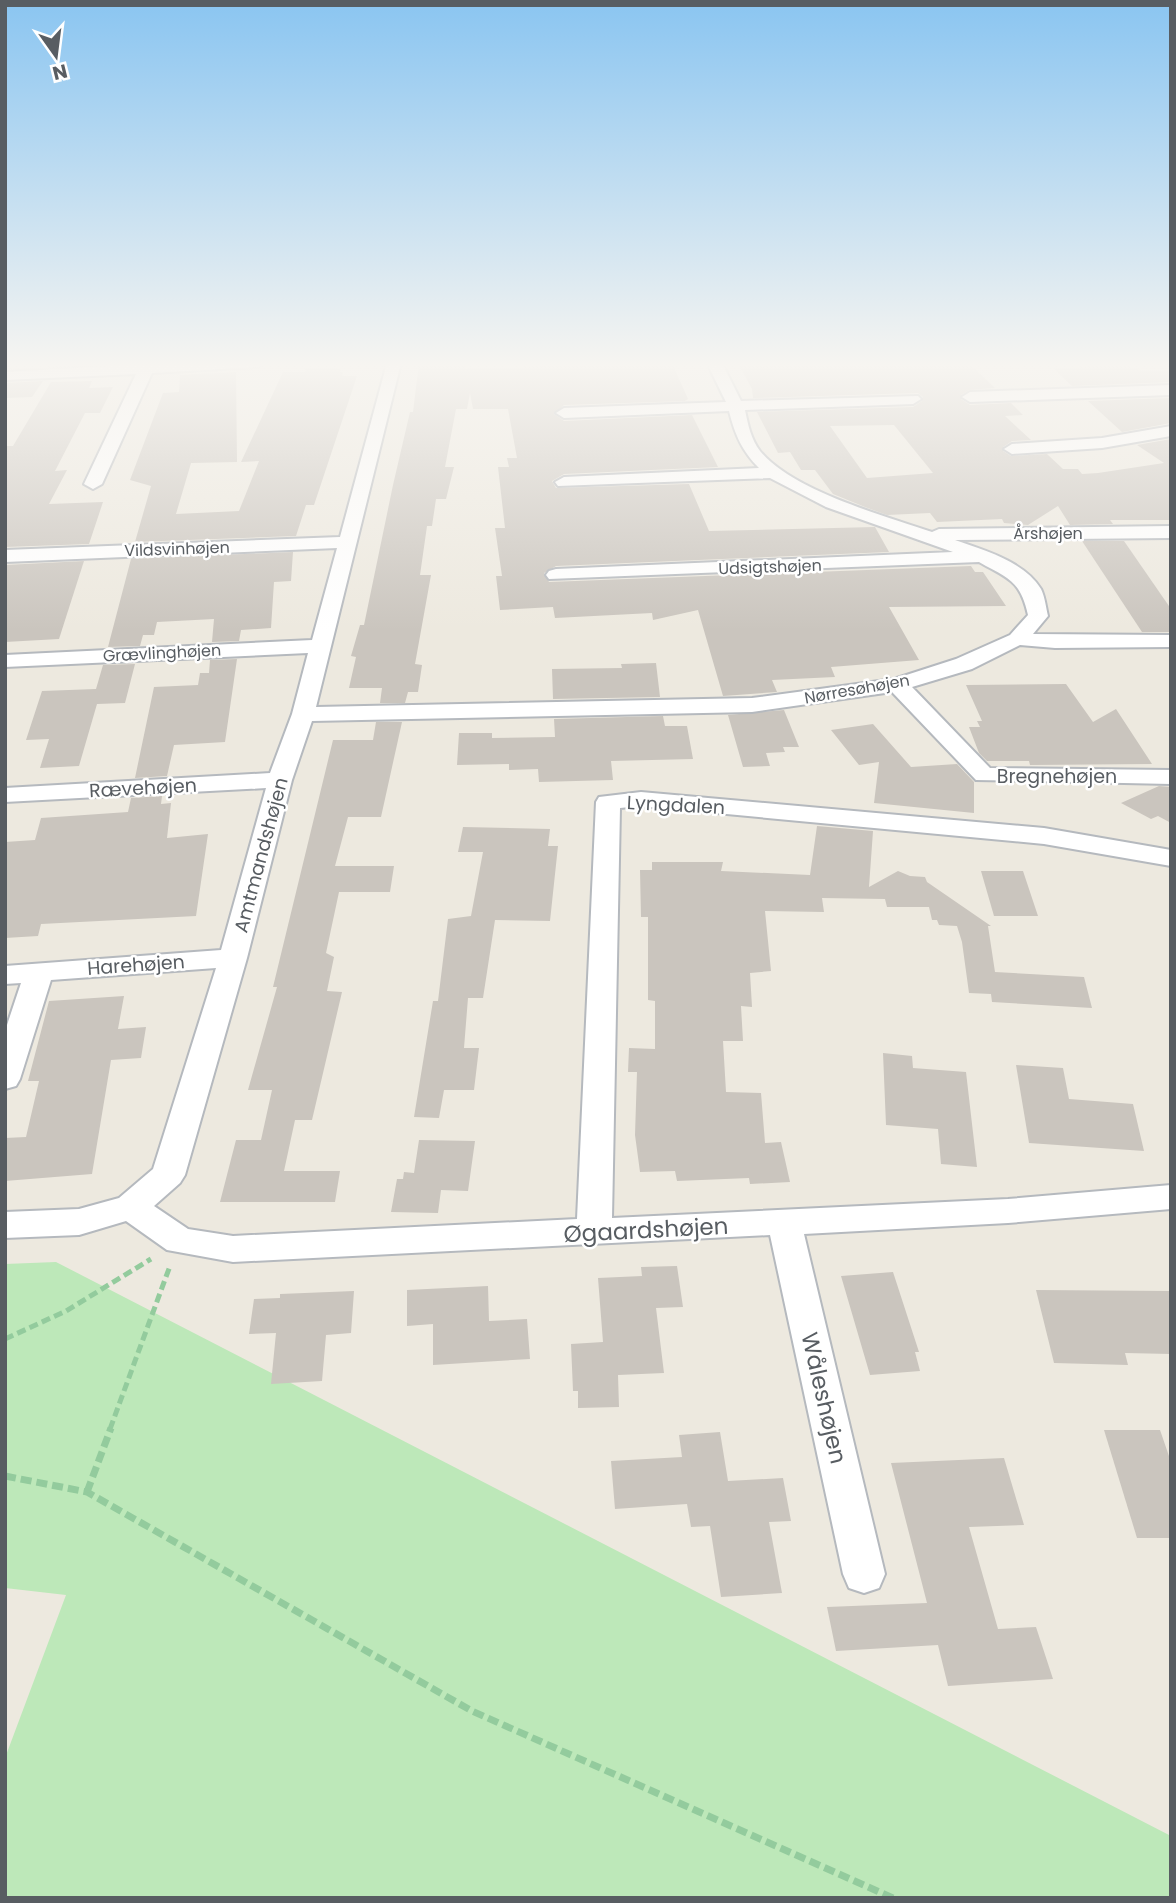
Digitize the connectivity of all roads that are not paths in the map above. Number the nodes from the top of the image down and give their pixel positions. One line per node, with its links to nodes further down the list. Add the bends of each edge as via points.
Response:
1 (108, 452): 6 (street)
2 (372, 452): 9 (street, Amtmandshøjen)
3 (754, 452): 4 (street, Nørresøhøjen)
4 (773, 472): 5 (street); 8 (street, Nørresøhøjen, via 832,503)
5 (564, 482)
6 (93, 484)
7 (1171, 532): 8 (street, Årshøjen)
8 (925, 536): 11 (street, Nørresøhøjen)
9 (349, 542): 10 (street, Vildsvinhøjen); 15 (street, Amtmandshøjen)
10 (5, 556)
11 (984, 557): 12 (street, Udsigtshøjen); 13 (street, Nørresøhøjen, via 1013,573 1032,591 1038,615)
12 (556, 575)
13 (1017, 639): 14 (street); 17 (street, Nørresøhøjen, via 964,664)
14 (1171, 641)
15 (320, 646): 16 (street, Grævlinghøjen); 18 (street, Amtmandshøjen)
16 (5, 661)
17 (897, 685): 18 (street, Nørresøhøjen, via 752,705); 19 (street, Bregnehøjen, via 984,775)
18 (303, 714): 20 (street, Amtmandshøjen)
19 (1171, 776)
20 (280, 780): 21 (street, Rævehøjen); 23 (street, Amtmandshøjen)
21 (5, 795)
22 (1171, 858): 31 (street, Lyngdalen, via 1044,836 641,799 608,803)
23 (233, 958): 24 (street, Harehøjen); 28 (street, Amtmandshøjen, via 168,1175)
24 (39, 972): 25 (street, Harehøjen); 26 (street)
25 (5, 975)
26 (5, 1079)
27 (1171, 1197): 29 (street, Øgaardshøjen)
28 (131, 1207): 30 (street, Amtmandshøjen, via 79,1222); 31 (street, Øgaardshøjen, via 179,1241 233,1249)
29 (784, 1223): 31 (street, Øgaardshøjen); 32 (street, Wåleshøjen)
30 (5, 1225)
31 (594, 1233)
32 (864, 1574)

